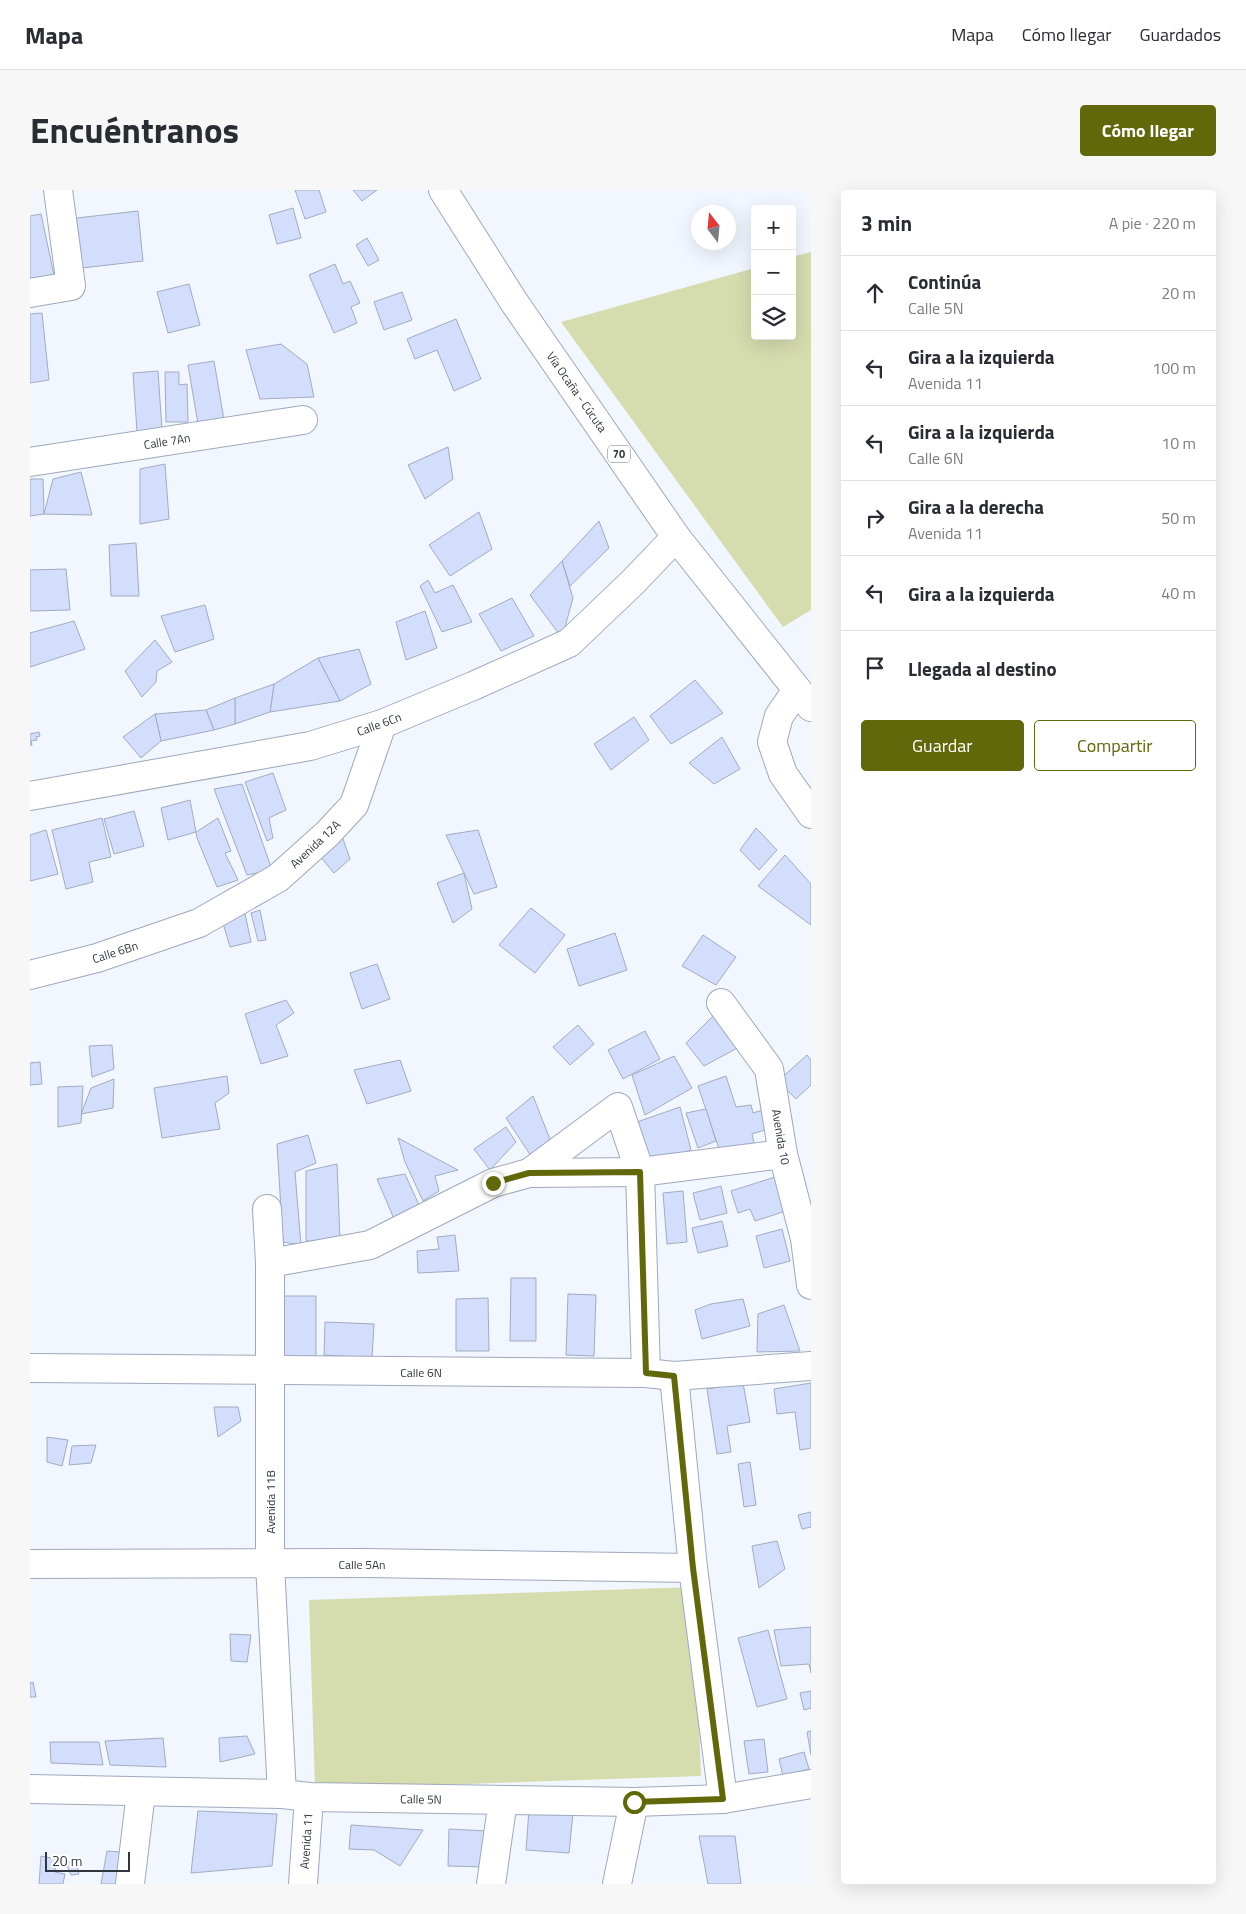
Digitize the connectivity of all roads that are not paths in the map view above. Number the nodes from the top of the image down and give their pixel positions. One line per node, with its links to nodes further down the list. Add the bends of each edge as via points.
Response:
1 (58, 190): 3 (street, via 71,286)
2 (443, 190): 6 (street, Vía Ocaña - Cúcuta / 70, via 514,302)
3 (30, 293)
4 (303, 420): 5 (street, Calle 7An)
5 (30, 462)
6 (676, 537): 7 (street, Vía Ocaña - Cúcuta / 70); 8 (street, Calle 6Cn, via 569,643)
7 (804, 698): 10 (street, via 779,716 772,742 783,774)
8 (382, 724): 9 (street, Calle 6Cn, via 310,746); 11 (street, Avenida 12A, via 354,805 278,878)
9 (30, 796)
10 (811, 814)
11 (199, 923): 12 (street, Calle 6Bn, via 97,958)
12 (30, 976)
13 (721, 1003): 14 (street, Avenida 10, via 769,1070)
14 (783, 1154): 15 (street); 19 (street, Avenida 10, via 805,1239)
15 (640, 1172): 16 (street); 16 (street, via 618,1107); 23 (street)
16 (529, 1173): 18 (street, via 493,1183 370,1245)
17 (267, 1209): 18 (street, Avenida 11B)
18 (270, 1263): 22 (street, Avenida 11B)
19 (811, 1285)
20 (811, 1366): 24 (street, Calle 6N)
21 (30, 1368): 22 (street, Calle 6N)
22 (269, 1371): 23 (street, Calle 6N); 26 (street, Avenida 11B)
23 (646, 1373): 24 (street, Calle 6N)
24 (674, 1376): 27 (street)
25 (30, 1564): 26 (street, Calle 5An)
26 (270, 1564): 27 (street, Calle 5An); 31 (street, Avenida 11B)
27 (693, 1568): 33 (street)
28 (811, 1784): 33 (street, Calle 5N)
29 (30, 1789): 30 (street, Calle 5N)
30 (141, 1792): 31 (street, Calle 5N); 36 (street)
31 (282, 1794): 32 (street, Calle 5N)
32 (309, 1798): 34 (street, Calle 5N); 37 (street, Avenida 11)
33 (723, 1799): 35 (street, Calle 5N)
34 (502, 1800): 35 (street, Calle 5N); 38 (street)
35 (634, 1802): 39 (street)
36 (130, 1884)
37 (303, 1884)
38 (491, 1884)
39 (617, 1884)

